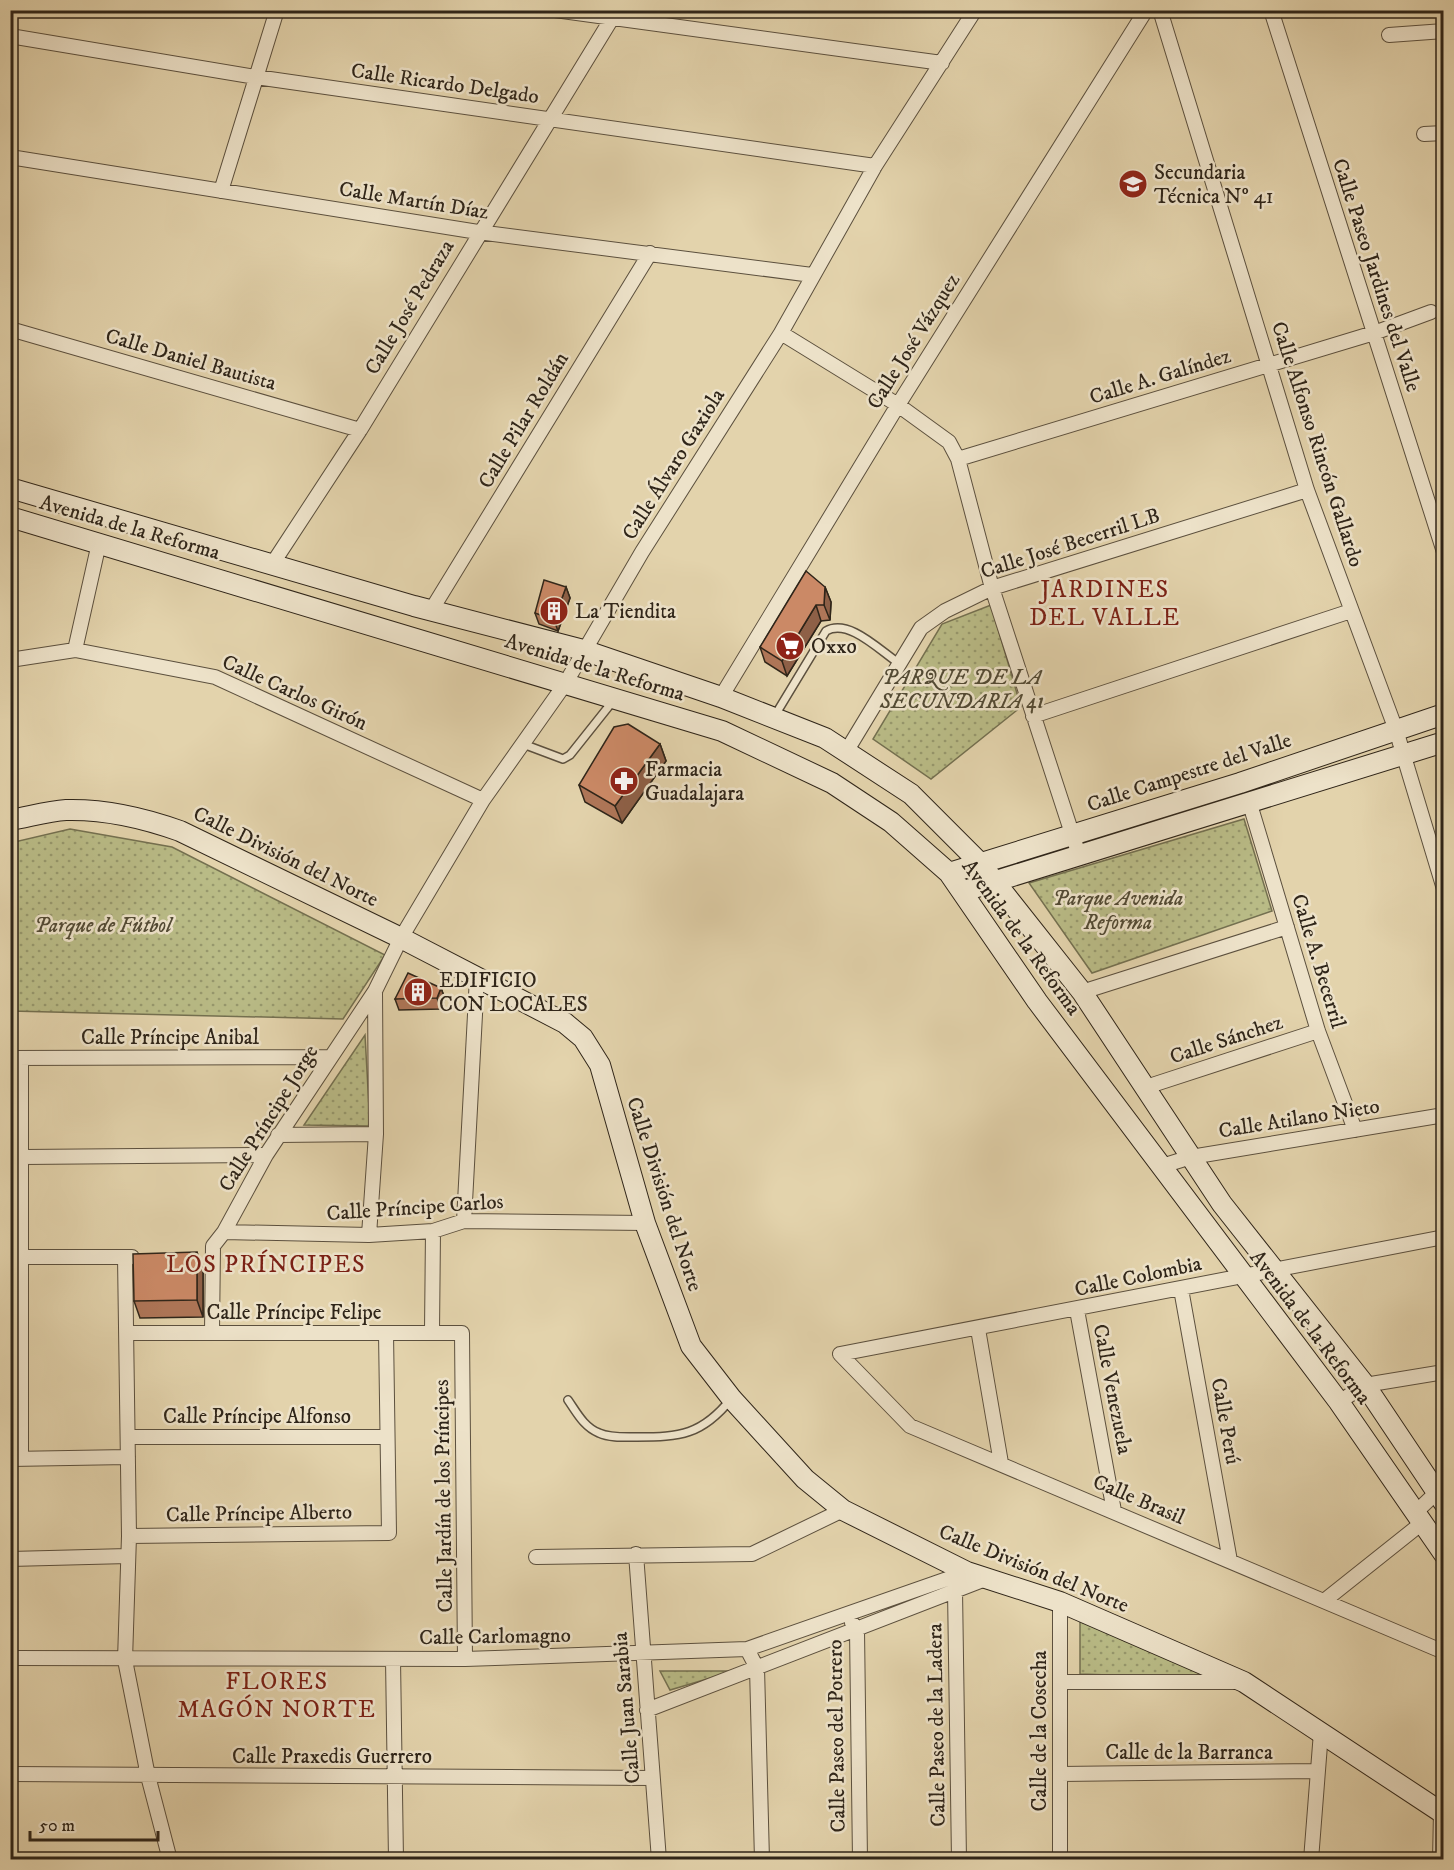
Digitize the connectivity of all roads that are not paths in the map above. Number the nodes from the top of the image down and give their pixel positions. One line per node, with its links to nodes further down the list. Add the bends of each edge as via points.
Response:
1 (277, 10): 12 (street)
2 (555, 10): 7 (street)
3 (975, 10): 11 (street, Calle Álvaro Gaxiola)
4 (1146, 10): 27 (street, Calle José Vázquez)
5 (1160, 10): 26 (street, Calle Alfonso Rincón Gallardo)
6 (1271, 10): 25 (street, Calle Paseo Jardines del Valle)
7 (614, 15): 11 (street); 13 (street, Calle José Pedraza)
8 (1443, 31): 9 (street)
9 (1389, 35)
10 (10, 36): 12 (street, Calle Ricardo Delgado)
11 (942, 63): 17 (street, Calle Álvaro Gaxiola)
12 (256, 78): 13 (street, Calle Ricardo Delgado); 18 (street)
13 (549, 120): 17 (street, Calle Ricardo Delgado); 19 (street, Calle José Pedraza)
14 (1443, 133): 15 (street)
15 (1425, 134)
16 (10, 157): 18 (street, Calle Martín Díaz)
17 (875, 166): 21 (street, Calle Álvaro Gaxiola)
18 (221, 191): 19 (street, Calle Martín Díaz)
19 (478, 232): 20 (street, Calle Martín Díaz); 28 (street, Calle José Pedraza)
20 (650, 253): 21 (street, Calle Martín Díaz); 37 (street, Calle Pilar Roldán)
21 (812, 275): 24 (street, Calle Álvaro Gaxiola)
22 (1431, 312): 25 (street, Calle A. Galíndez)
23 (10, 329): 28 (street, Calle Daniel Bautista)
24 (781, 333): 27 (street); 39 (street, Calle Álvaro Gaxiola)
25 (1374, 333): 26 (street, Calle A. Galíndez); 34 (street, Calle Paseo Jardines del Valle)
26 (1268, 365): 29 (street, Calle A. Galíndez); 31 (street, Calle Alfonso Rincón Gallardo)
27 (898, 405): 29 (street, via 949,442); 44 (street, Calle José Vázquez)
28 (360, 429): 35 (street, Calle José Pedraza)
29 (958, 459): 36 (street)
30 (10, 488): 35 (main road, Avenida de la Reforma)
31 (1307, 490): 36 (street, Calle José Becerril LB); 38 (street, Calle Alfonso Rincón Gallardo)
32 (10, 517): 33 (main road, Avenida de la Reforma)
33 (99, 543): 40 (street); 43 (main road, Avenida de la Reforma)
34 (1443, 552)
35 (273, 563): 37 (main road, Avenida de la Reforma)
36 (992, 588): 42 (street, Calle José Becerril LB, via 945,611 921,628); 47 (street)
37 (432, 609): 39 (main road, Avenida de la Reforma)
38 (1351, 610): 47 (street); 49 (street, Calle Alfonso Rincón Gallardo)
39 (583, 650): 43 (street, Calle Álvaro Gaxiola); 44 (main road, Avenida de la Reforma)
40 (75, 651): 41 (street, Calle Carlos Girón); 54 (street, Calle Carlos Girón, via 215,677)
41 (10, 660)
42 (900, 664): 48 (lane, via 846,627 834,626 826,631); 52 (street, Calle José Becerril LB)
43 (565, 684): 45 (main road, Avenida de la Reforma); 51 (street, Calle Álvaro Gaxiola)
44 (721, 697): 48 (main road, Avenida de la Reforma)
45 (614, 699): 51 (lane, via 563,759); 60 (main road, Avenida de la Reforma, via 722,731 832,783 891,822)
46 (1443, 714): 49 (main road, Calle Campestre del Valle)
47 (1033, 716): 57 (street)
48 (773, 718): 52 (main road, Avenida de la Reforma, via 825,738)
49 (1396, 730): 53 (street, Calle Alfonso Rincón Gallardo); 57 (main road, Calle Campestre del Valle)
50 (1443, 742): 53 (main road)
51 (523, 744): 54 (street, Calle Álvaro Gaxiola)
52 (846, 752): 59 (main road, Avenida de la Reforma, via 911,794)
53 (1404, 754): 55 (main road); 62 (street, Calle Alfonso Rincón Gallardo)
54 (483, 800): 65 (street, Calle Álvaro Gaxiola)
55 (1249, 801): 58 (main road); 64 (street, Calle A. Becerril)
56 (10, 820): 65 (main road, Calle División del Norte, via 64,810 151,821 180,831)
57 (1073, 834): 58 (street); 59 (main road, Calle Campestre del Valle)
58 (1080, 855): 61 (main road)
59 (980, 863): 60 (main road, Calle Campestre del Valle); 61 (main road, Avenida de la Reforma)
60 (949, 873): 63 (main road, Avenida de la Reforma)
61 (995, 882): 63 (main road); 68 (main road, Avenida de la Reforma)
62 (1443, 889)
63 (964, 891): 80 (main road, Avenida de la Reforma, via 1037,1001)
64 (1287, 927): 68 (street); 69 (street, Calle A. Becerril)
65 (401, 938): 66 (main road, Calle División del Norte); 67 (street, Calle Príncipe Jorge)
66 (477, 978): 81 (street); 82 (main road, Calle División del Norte, via 565,1023 583,1038 600,1065)
67 (375, 991): 70 (street, Calle Príncipe Jorge); 75 (street)
68 (1082, 992): 72 (main road, Avenida de la Reforma)
69 (1318, 1031): 72 (street, Calle Sánchez); 74 (street, Calle A. Becerril)
70 (330, 1057): 71 (street, Calle Príncipe Anibal); 76 (street, Calle Príncipe Jorge)
71 (16, 1058): 78 (street)
72 (1146, 1087): 79 (main road, Avenida de la Reforma)
73 (1443, 1115): 74 (street, Calle Atilano Nieto)
74 (1355, 1130): 79 (street, Calle Atilano Nieto)
75 (376, 1134): 76 (street); 85 (street)
76 (278, 1135): 77 (street, Calle Príncipe Jorge)
77 (266, 1155): 78 (street); 84 (street, Calle Príncipe Jorge)
78 (23, 1157): 88 (street)
79 (1191, 1157): 80 (street, Calle Atilano Nieto); 90 (main road, Avenida de la Reforma)
80 (1162, 1166): 91 (main road, Avenida de la Reforma)
81 (464, 1221): 82 (street, Calle Príncipe Carlos); 83 (street, Calle Príncipe Carlos)
82 (645, 1223): 104 (main road, Calle División del Norte, via 691,1346)
83 (433, 1231): 85 (street, Calle Príncipe Carlos); 96 (street)
84 (224, 1232): 85 (street, Calle Príncipe Carlos); 95 (street, Calle Príncipe Jorge, via 208,1249)
85 (369, 1235)
86 (1443, 1237): 90 (street, Calle Colombia)
87 (147, 1256): 89 (street)
88 (16, 1257): 89 (street); 101 (street)
89 (125, 1257): 97 (street)
90 (1272, 1269): 91 (street, Calle Colombia); 103 (main road, Avenida de la Reforma)
91 (1241, 1275): 92 (street, Calle Colombia); 106 (main road, Avenida de la Reforma)
92 (1180, 1289): 93 (street, Calle Colombia); 122 (street, Calle Perú)
93 (1077, 1310): 94 (street, Calle Colombia); 114 (street, Calle Venezuela)
94 (978, 1329): 100 (street, Calle Colombia); 111 (street)
95 (212, 1332): 97 (street, Calle Príncipe Felipe); 98 (street, Calle Príncipe Felipe)
96 (432, 1332): 98 (street, Calle Príncipe Felipe); 99 (street, Calle Príncipe Felipe)
97 (126, 1333): 107 (street)
98 (386, 1333): 108 (street)
99 (462, 1333): 135 (street, Calle Jardín de los Príncipes)
100 (840, 1354): 111 (street, Calle Brasil, via 910,1426)
101 (15, 1358): 110 (street)
102 (1443, 1372): 103 (street)
103 (1365, 1385): 106 (street); 112 (main road, Avenida de la Reforma)
104 (732, 1399): 105 (lane, via 694,1432 665,1437 600,1434 585,1424); 113 (main road, Calle División del Norte, via 805,1479)
105 (568, 1400)
106 (1339, 1402): 115 (main road, Avenida de la Reforma)
107 (128, 1437): 108 (street, Calle Príncipe Alfonso); 109 (street)
108 (387, 1437): 116 (street, Calle Príncipe Alberto, via 389,1533)
109 (128, 1457): 110 (street); 116 (street)
110 (16, 1459)
111 (1001, 1463): 114 (street, Calle Brasil)
112 (1441, 1496): 115 (street)
113 (843, 1510): 117 (street, via 753,1554); 123 (main road, Calle División del Norte)
114 (1114, 1511): 122 (street, Calle Brasil)
115 (1419, 1518): 118 (main road, Avenida de la Reforma); 126 (street)
116 (129, 1536): 119 (street)
117 (636, 1554): 120 (street); 132 (street, Calle Juan Sarabia)
118 (1443, 1554)
119 (128, 1556): 121 (street); 136 (street)
120 (536, 1557)
121 (10, 1558)
122 (1230, 1562): 126 (street, Calle Brasil)
123 (967, 1572): 124 (main road, Calle División del Norte); 128 (street, Calle Carlomagno)
124 (988, 1578): 125 (street); 127 (main road, Calle División del Norte)
125 (955, 1590): 129 (street); 154 (street, Calle Paseo de la Ladera)
126 (1324, 1600): 131 (street, Calle Brasil)
127 (1060, 1602): 138 (street, Calle de la Cosecha); 139 (main road, Calle División del Norte)
128 (846, 1614): 129 (street, Calle Paseo del Potrero); 130 (street, Calle Carlomagno)
129 (857, 1630): 137 (street); 153 (street, Calle Paseo del Potrero)
130 (747, 1649): 132 (street, Calle Carlomagno); 137 (street)
131 (1443, 1652)
132 (642, 1654): 135 (street, Calle Carlomagno); 140 (street, Calle Juan Sarabia)
133 (10, 1658): 136 (street, Calle Carlomagno)
134 (393, 1659): 135 (street, Calle Carlomagno); 136 (street, Calle Carlomagno); 146 (street)
135 (465, 1659)
136 (125, 1660): 145 (street)
137 (757, 1668): 140 (street); 152 (street)
138 (1060, 1682): 139 (street); 144 (street, Calle de la Cosecha)
139 (1244, 1682): 141 (main road, Calle División del Norte)
140 (647, 1710): 147 (street, Calle Juan Sarabia)
141 (1321, 1732): 142 (street); 148 (main road, Calle División del Norte)
142 (1318, 1772): 144 (street, Calle de la Barranca); 156 (street)
143 (10, 1774): 145 (street, Calle Praxedis Guerrero)
144 (1060, 1774): 155 (street, Calle de la Cosecha)
145 (148, 1776): 146 (street, Calle Praxedis Guerrero); 149 (street)
146 (395, 1777): 147 (street, Calle Praxedis Guerrero); 150 (street)
147 (652, 1778): 151 (street, Calle Juan Sarabia)
148 (1442, 1813): 157 (street)
149 (170, 1860)
150 (396, 1860)
151 (659, 1860)
152 (762, 1860)
153 (860, 1860)
154 (959, 1860)
155 (1060, 1860)
156 (1311, 1860)
157 (1440, 1860)

